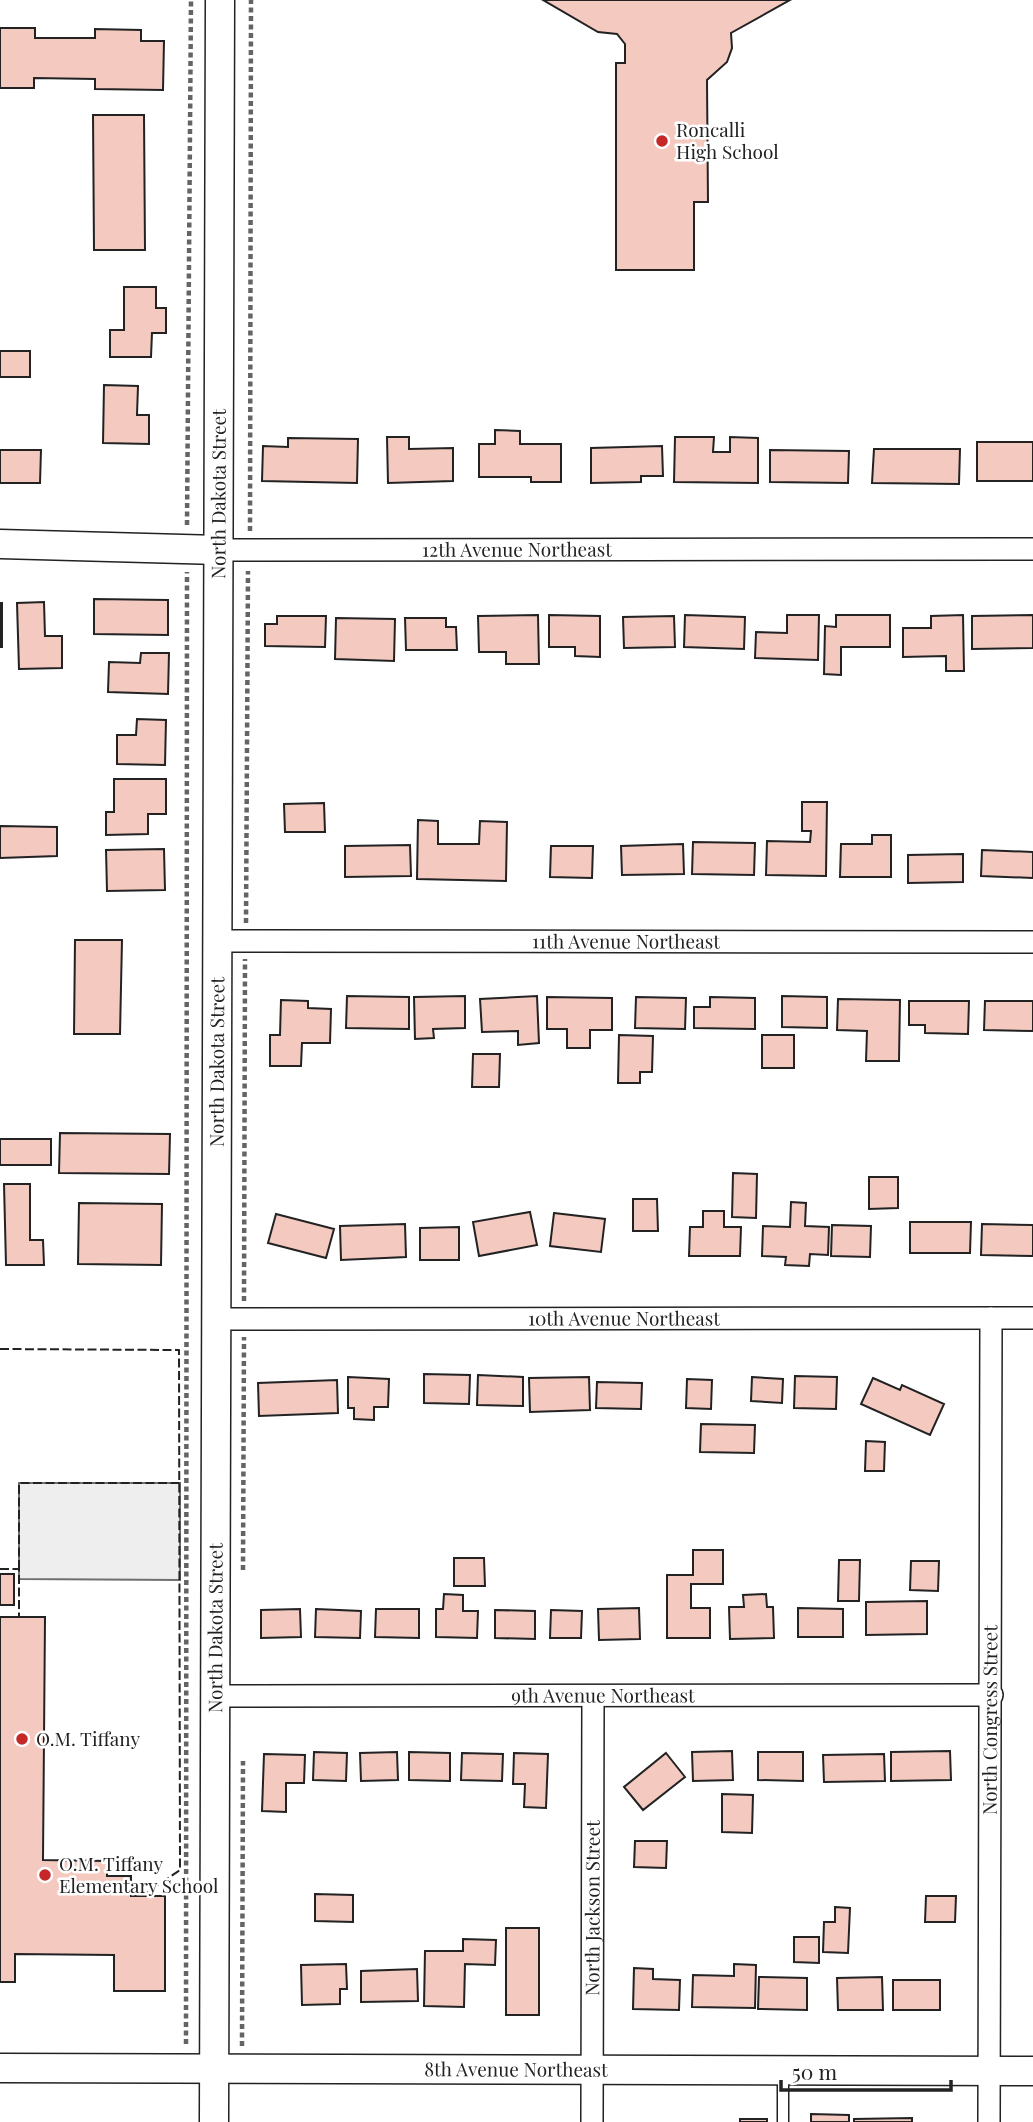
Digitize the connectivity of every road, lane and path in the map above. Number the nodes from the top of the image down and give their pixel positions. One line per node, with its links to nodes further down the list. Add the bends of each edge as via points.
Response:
1 (191, 0): 5 (path)
2 (220, 0): 7 (street, North Dakota Street)
3 (251, 0): 8 (path)
4 (0, 544): 5 (street, 12th Avenue Northeast)
5 (187, 549): 7 (street, 12th Avenue Northeast); 21 (path)
6 (1033, 549): 8 (street, 12th Avenue Northeast)
7 (219, 550): 8 (street, 12th Avenue Northeast); 9 (street, North Dakota Street)
8 (250, 550): 10 (path)
9 (218, 941): 10 (street, 11th Avenue Northeast); 14 (street, North Dakota Street)
10 (246, 941): 11 (street, 11th Avenue Northeast); 15 (path)
11 (1033, 942)
12 (991, 1318): 13 (street, 10th Avenue Northeast); 15 (street, 10th Avenue Northeast); 17 (street, North Congress Street)
13 (1033, 1318)
14 (216, 1319): 15 (street, 10th Avenue Northeast); 18 (street, North Dakota Street)
15 (244, 1319): 16 (path)
16 (243, 1584)
17 (992, 1695): 19 (street, 9th Avenue Northeast); 26 (street, North Congress Street)
18 (215, 1696): 19 (street, 9th Avenue Northeast); 23 (street, North Dakota Street)
19 (593, 1697): 24 (street, North Jackson Street)
20 (243, 1752): 23 (path)
21 (186, 2043)
22 (0, 2068): 23 (street, 8th Avenue Northeast)
23 (228, 2069): 24 (street, 8th Avenue Northeast); 28 (street, North Dakota Street)
24 (592, 2070): 25 (street, 8th Avenue Northeast); 29 (street, North Jackson Street)
25 (783, 2070): 26 (street, 8th Avenue Northeast); 30 (lane)
26 (989, 2071): 27 (street, 8th Avenue Northeast); 31 (street, North Congress Street)
27 (1033, 2071)
28 (214, 2122)
29 (592, 2122)
30 (783, 2122)
31 (989, 2122)

